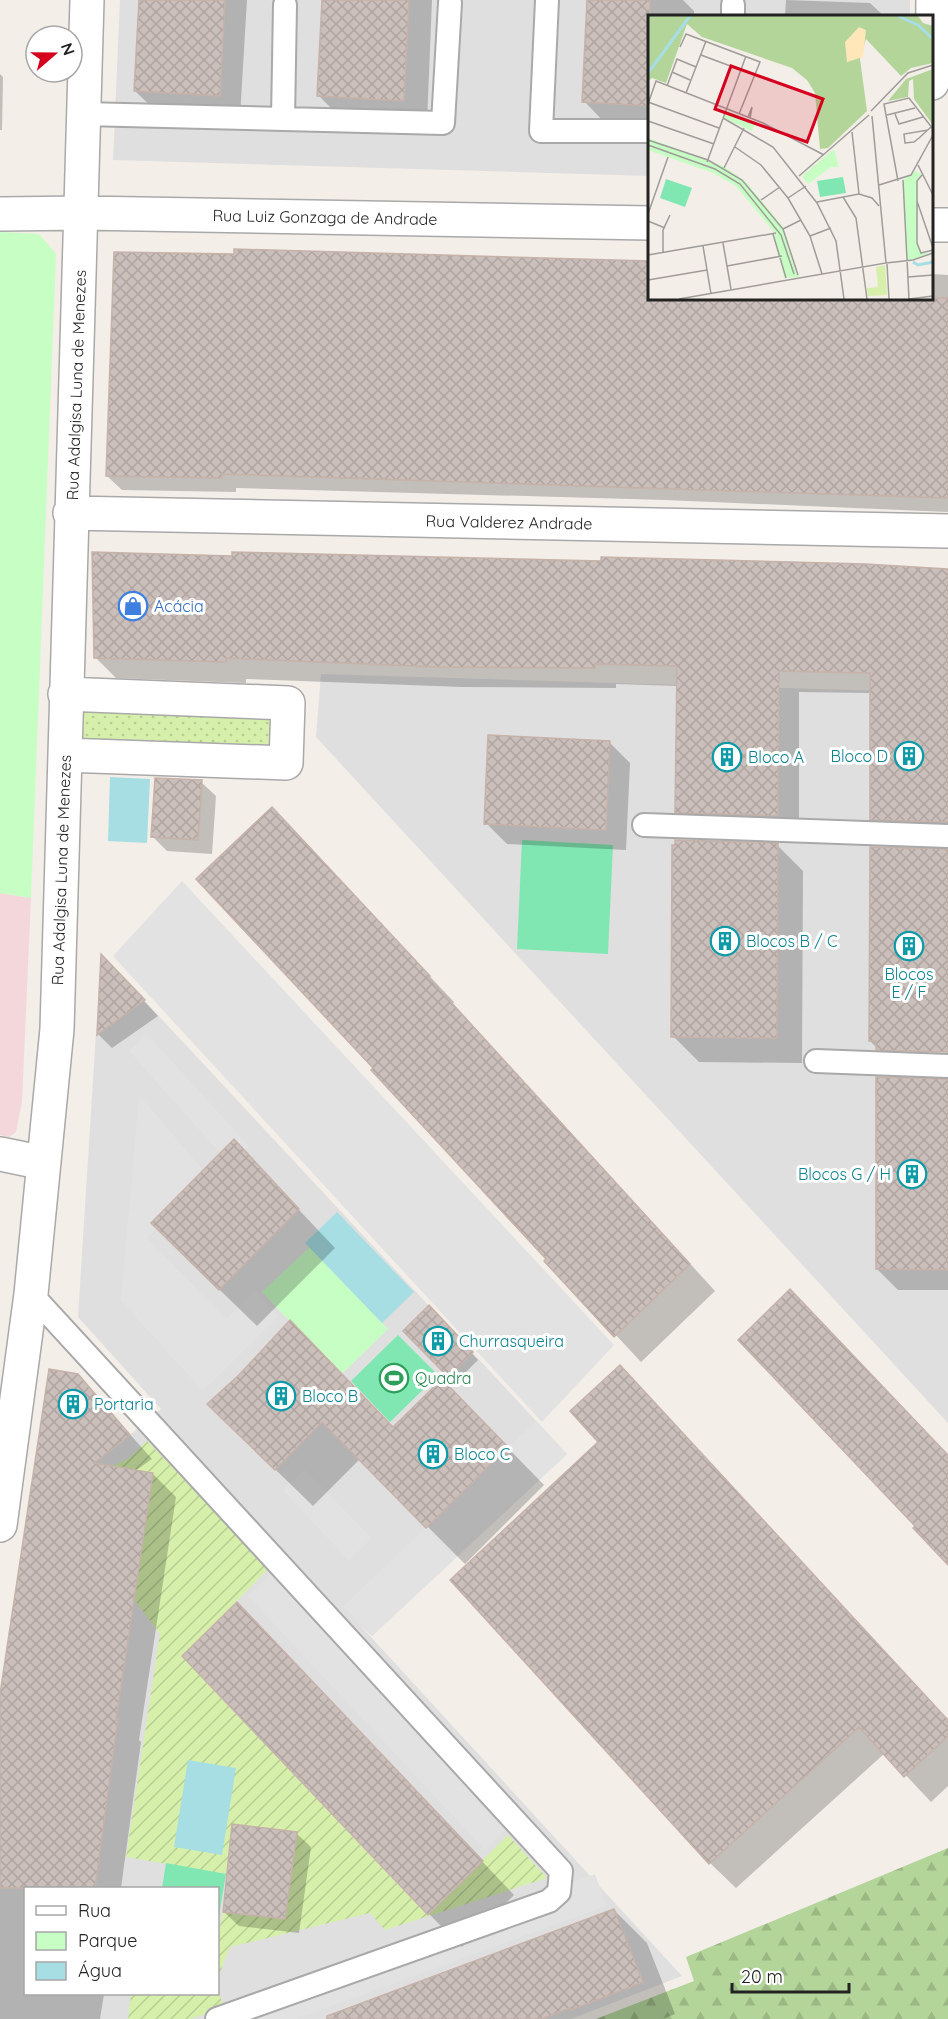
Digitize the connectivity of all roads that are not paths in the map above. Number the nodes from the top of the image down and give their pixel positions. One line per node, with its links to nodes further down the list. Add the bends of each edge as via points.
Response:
1 (87, 0): 7 (street, Rua Adalgisa Luna de Menezes)
2 (547, 0): 9 (lane, via 541,131)
3 (933, 0): 6 (street)
4 (450, 3): 8 (lane, via 443,123)
5 (285, 5): 8 (lane)
6 (933, 15)
7 (84, 114): 8 (lane); 10 (street, Rua Adalgisa Luna de Menezes)
8 (283, 119)
9 (648, 131)
10 (83, 213): 11 (street, Rua Luiz Gonzaga de Andrade); 12 (street, Rua Luiz Gonzaga de Andrade); 13 (street, Rua Adalgisa Luna de Menezes)
11 (0, 214)
12 (648, 222)
13 (70, 513): 14 (street, Rua Valderez Andrade); 15 (street, Rua Adalgisa Luna de Menezes)
14 (948, 531)
15 (65, 694): 16 (street, Rua Adalgisa Luna de Menezes); 16 (street, via 288,703 286,763)
16 (65, 755): 22 (street, Rua Adalgisa Luna de Menezes, via 57,1029)
17 (644, 825): 18 (lane)
18 (948, 836)
19 (816, 1061): 20 (lane)
20 (948, 1065)
21 (0, 1154): 22 (street)
22 (44, 1163): 23 (street, Rua Adalgisa Luna de Menezes)
23 (31, 1294): 24 (street, Rua Adalgisa Luna de Menezes); 25 (lane, via 561,1871 559,1892 549,1901)
24 (0, 1525)
25 (217, 2019)

